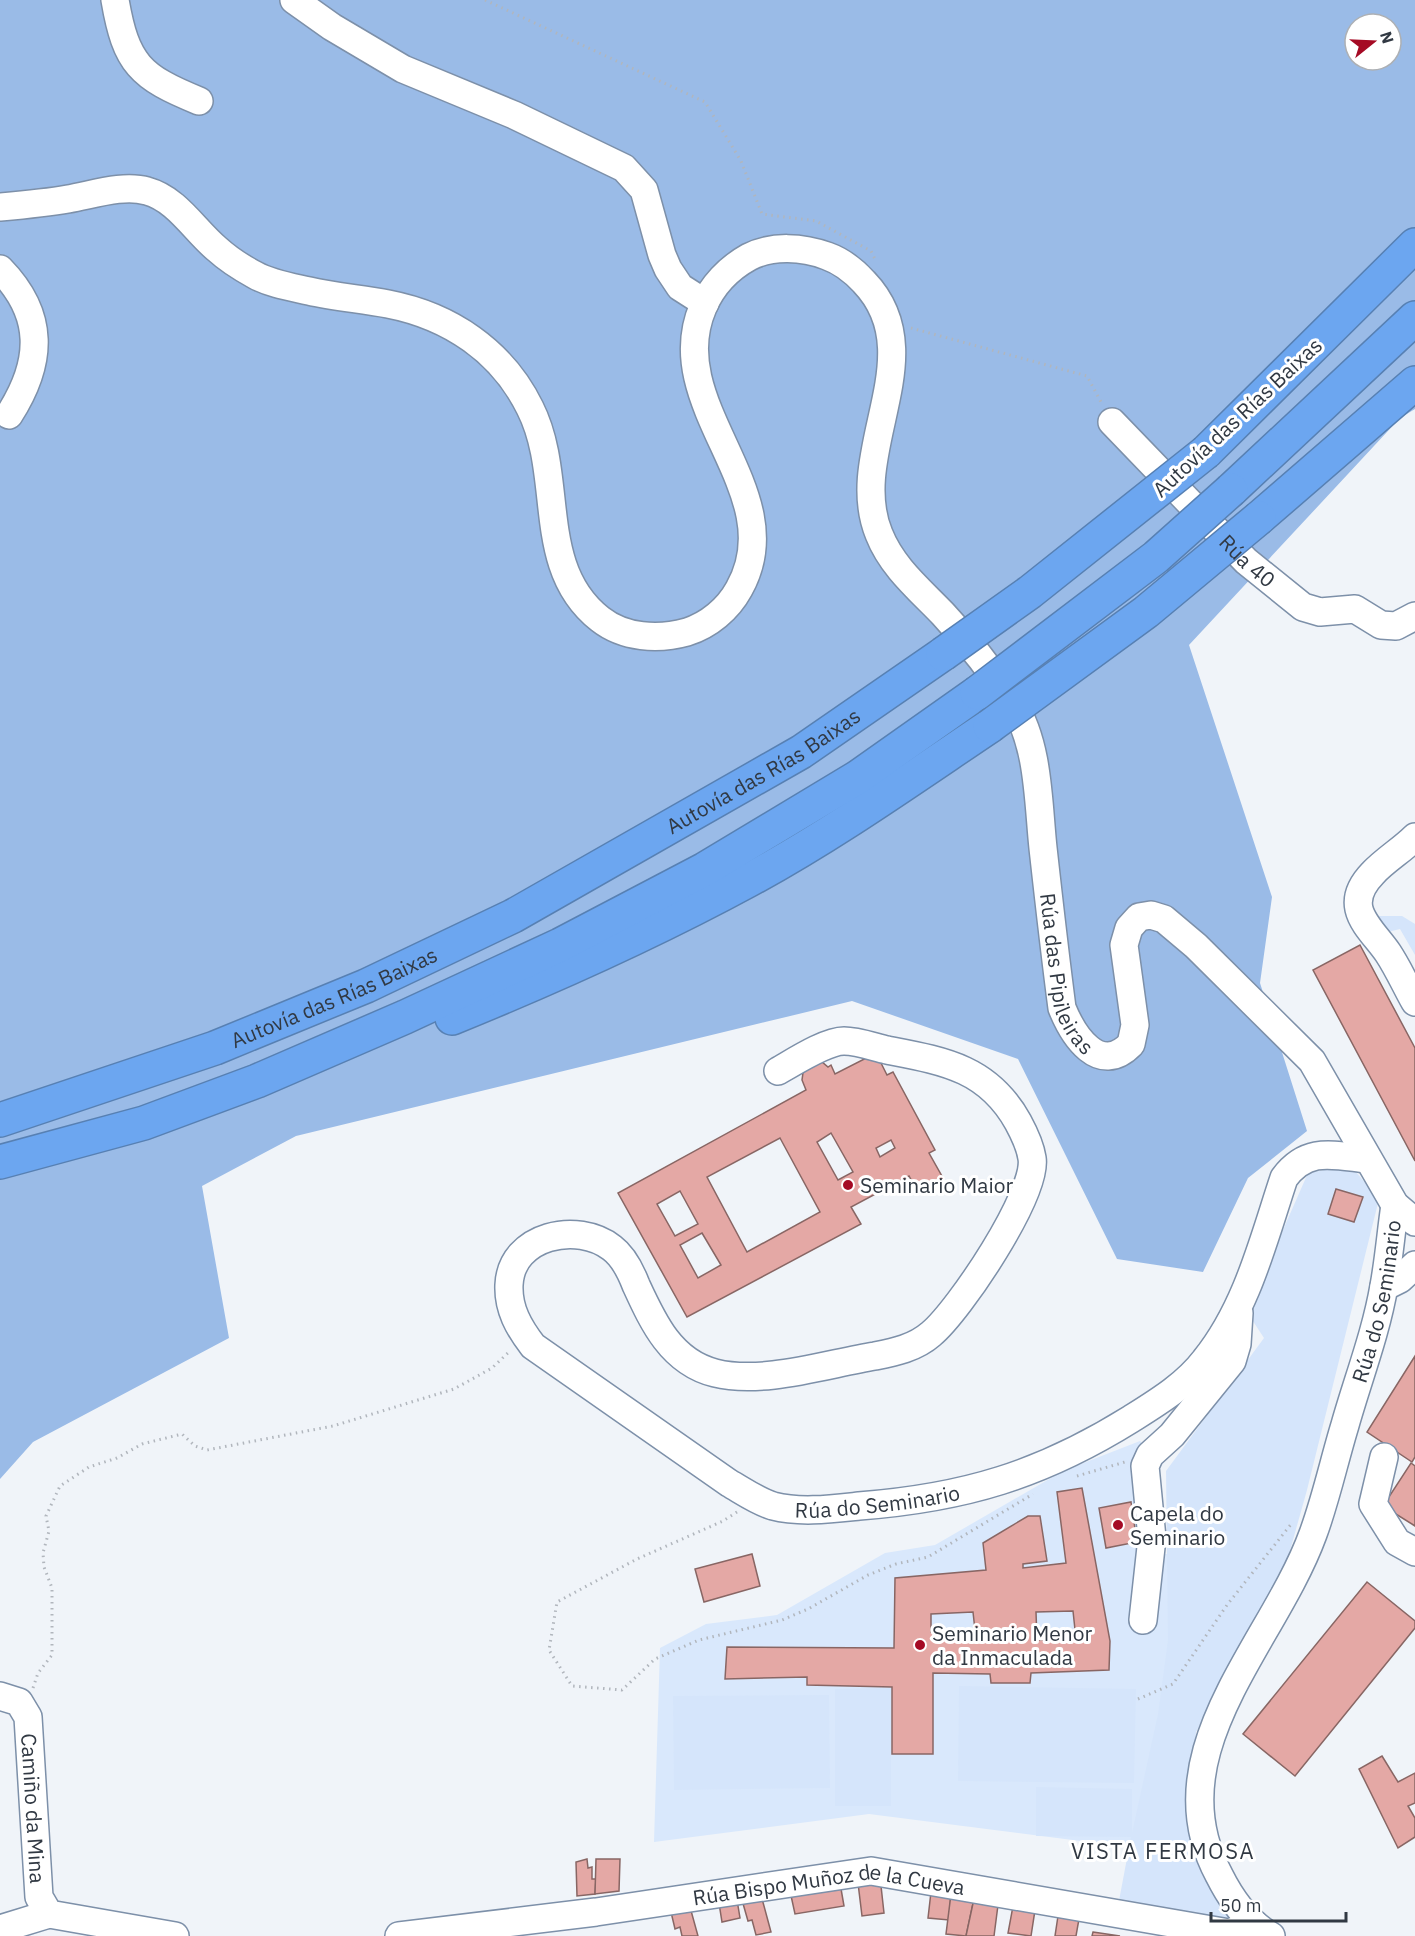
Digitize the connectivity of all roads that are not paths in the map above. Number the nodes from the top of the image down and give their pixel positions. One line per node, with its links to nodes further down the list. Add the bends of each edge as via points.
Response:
1 (116, 0): 3 (street, via 124,40 134,61 156,82)
2 (294, 0): 7 (street, via 404,69 514,115 624,168 644,190 668,269 680,287)
3 (199, 101)
4 (0, 207): 7 (street, via 152,192 170,204 216,249 258,277 335,297 427,314 456,327 498,362 520,390 537,422 550,469 556,541 567,580 601,620 620,631 645,636 674,635 705,624 731,602 751,559 753,532 746,500 706,408 694,362 697,322)
5 (1415, 245): 16 (highway, Autovía das Rías Baixas, bridge, via 1206,452 1030,592 801,752 513,916 366,986 215,1048)
6 (0, 269): 10 (street, via 25,298 34,330 30,364)
7 (705, 303): 18 (street, Rúa das Pipileiras, via 718,282 754,254 805,250 828,256 853,272 871,291 885,315 892,373 869,486 871,509 890,555 994,675 1027,735 1035,773 1062,1008 1077,1040 1090,1051 1109,1055 1118,1054 1131,1044 1135,1025 1124,945 1129,928 1139,917 1164,919 1220,968 1312,1061)
8 (1415, 318): 17 (highway, bridge, via 1377,357 1156,556 977,693 858,777 705,869 560,945 257,1081)
9 (1415, 383): 17 (highway, bridge, via 1137,619 990,726 750,879 554,977 259,1096)
10 (9, 416)
11 (1112, 422): 12 (street, Rúa 40, via 1246,561 1303,607 1320,612 1355,609 1381,625 1396,626)
12 (1415, 616)
13 (1415, 837): 14 (street, via 1371,874 1364,885 1359,910)
14 (1415, 1002)
15 (778, 1071): 24 (street, Rúa do Seminario, via 842,1041 911,1054 970,1072 991,1085 1006,1101 1033,1160 1031,1177 1013,1217 962,1300 932,1334 911,1347 758,1377 713,1373 675,1352 657,1331 629,1269 615,1249 589,1236 558,1234 538,1241 523,1254 508,1284 518,1326 533,1346 756,1499 783,1508 821,1510 914,1501 1002,1482 1089,1443 1176,1389 1206,1359)
16 (0, 1120)
17 (144, 1122): 19 (highway)
18 (1366, 1159): 20 (street, Rúa do Seminario); 24 (street, Rúa do Seminario, via 1320,1154 1294,1165 1284,1178)
19 (0, 1162)
20 (1395, 1205): 21 (street); 23 (street, Rúa do Seminario)
21 (1415, 1222)
22 (1415, 1265): 23 (street, via 1400,1280)
23 (1384, 1287): 31 (street, Rúa do Seminario, via 1325,1495 1299,1567 1203,1755 1199,1778 1204,1844 1222,1882)
24 (1240, 1307): 27 (street, via 1232,1361 1144,1466 1152,1538)
25 (1384, 1457): 26 (street, via 1372,1504 1397,1542)
26 (1415, 1552)
27 (1143, 1620)
28 (10, 1699): 29 (street, Camiño da Mina, via 28,1717 39,1897)
29 (49, 1914): 30 (street); 32 (street, Camiño da Mina)
30 (0, 1929)
31 (1259, 1932): 33 (street, Rúa Bispo Muñoz de la Cueva, via 1229,1933 871,1871 596,1912)
32 (175, 1936)
33 (399, 1936)

